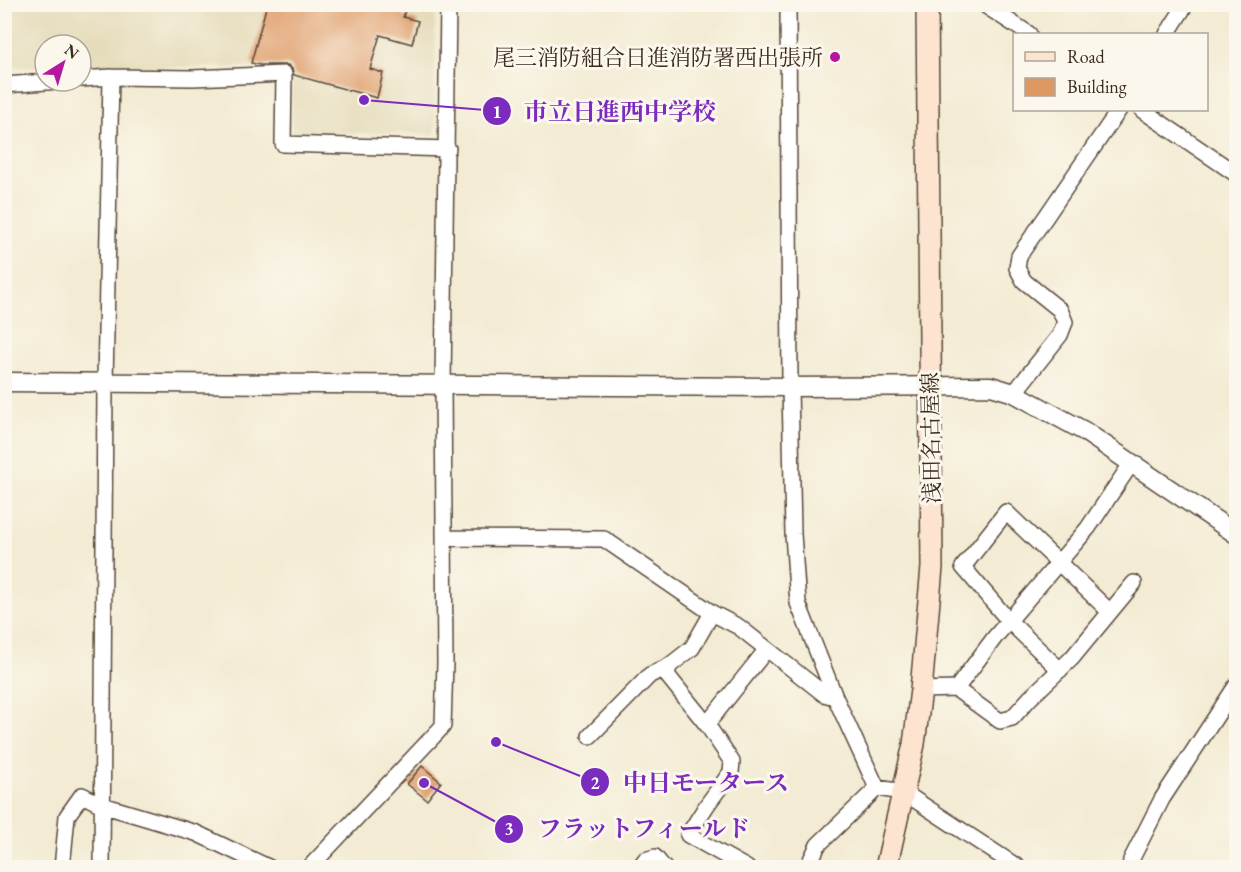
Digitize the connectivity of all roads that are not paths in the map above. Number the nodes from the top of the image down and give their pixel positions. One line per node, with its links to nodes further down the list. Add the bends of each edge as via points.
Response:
1 (448, 4): 14 (street)
2 (788, 4): 20 (street)
3 (927, 4): 19 (main road, 浅田名古屋線)
4 (1186, 4): 7 (street)
5 (986, 6): 6 (street)
6 (1027, 33)
7 (1168, 33)
8 (111, 77): 9 (street); 14 (street, via 284,74 283,144); 17 (street)
9 (93, 78)
10 (33, 83): 11 (street)
11 (4, 85)
12 (1118, 111): 21 (street, via 1019,256 1017,268 1024,281 1060,310 1065,322 1060,335)
13 (1143, 111): 15 (street)
14 (448, 149): 18 (street)
15 (1236, 174)
16 (4, 382): 17 (street)
17 (105, 384): 18 (street); 41 (street)
18 (443, 384): 20 (street); 24 (street)
19 (930, 385): 20 (street); 21 (street, via 991,386); 35 (main road, 浅田名古屋線, via 932,567)
20 (790, 387): 36 (street, via 798,603)
21 (1014, 393): 22 (street, via 1084,430)
22 (1131, 464): 23 (street); 25 (street, via 1088,528)
23 (1236, 534)
24 (445, 538): 28 (street, via 604,539); 45 (street, via 443,726)
25 (1058, 563): 27 (street); 29 (street); 29 (street, via 1006,513 963,567)
26 (1134, 583): 27 (street)
27 (1110, 612): 32 (street)
28 (712, 613): 30 (street, via 739,627); 31 (street, via 692,648)
29 (1009, 621): 32 (street); 34 (street)
30 (767, 649): 36 (street, via 824,694); 37 (street)
31 (669, 666): 37 (street, via 667,675); 38 (street, via 650,675)
32 (1060, 670): 34 (street, via 1012,718 1000,721)
33 (1236, 686): 52 (street, via 1162,799)
34 (956, 689): 35 (street)
35 (921, 690): 40 (main road, 浅田名古屋線)
36 (835, 697): 39 (street)
37 (707, 724): 48 (street, via 732,762 731,772 688,835)
38 (590, 736)
39 (877, 788): 40 (street); 49 (street, via 818,845)
40 (903, 792): 50 (main road, 浅田名古屋線); 51 (street)
41 (102, 805): 42 (street, via 82,795 67,816); 43 (street); 44 (street, via 196,833)
42 (62, 867)
43 (102, 867)
44 (270, 867)
45 (309, 867)
46 (639, 867): 47 (street, via 655,857)
47 (664, 867)
48 (747, 867)
49 (807, 867)
50 (886, 867)
51 (1019, 867)
52 (1130, 867)

